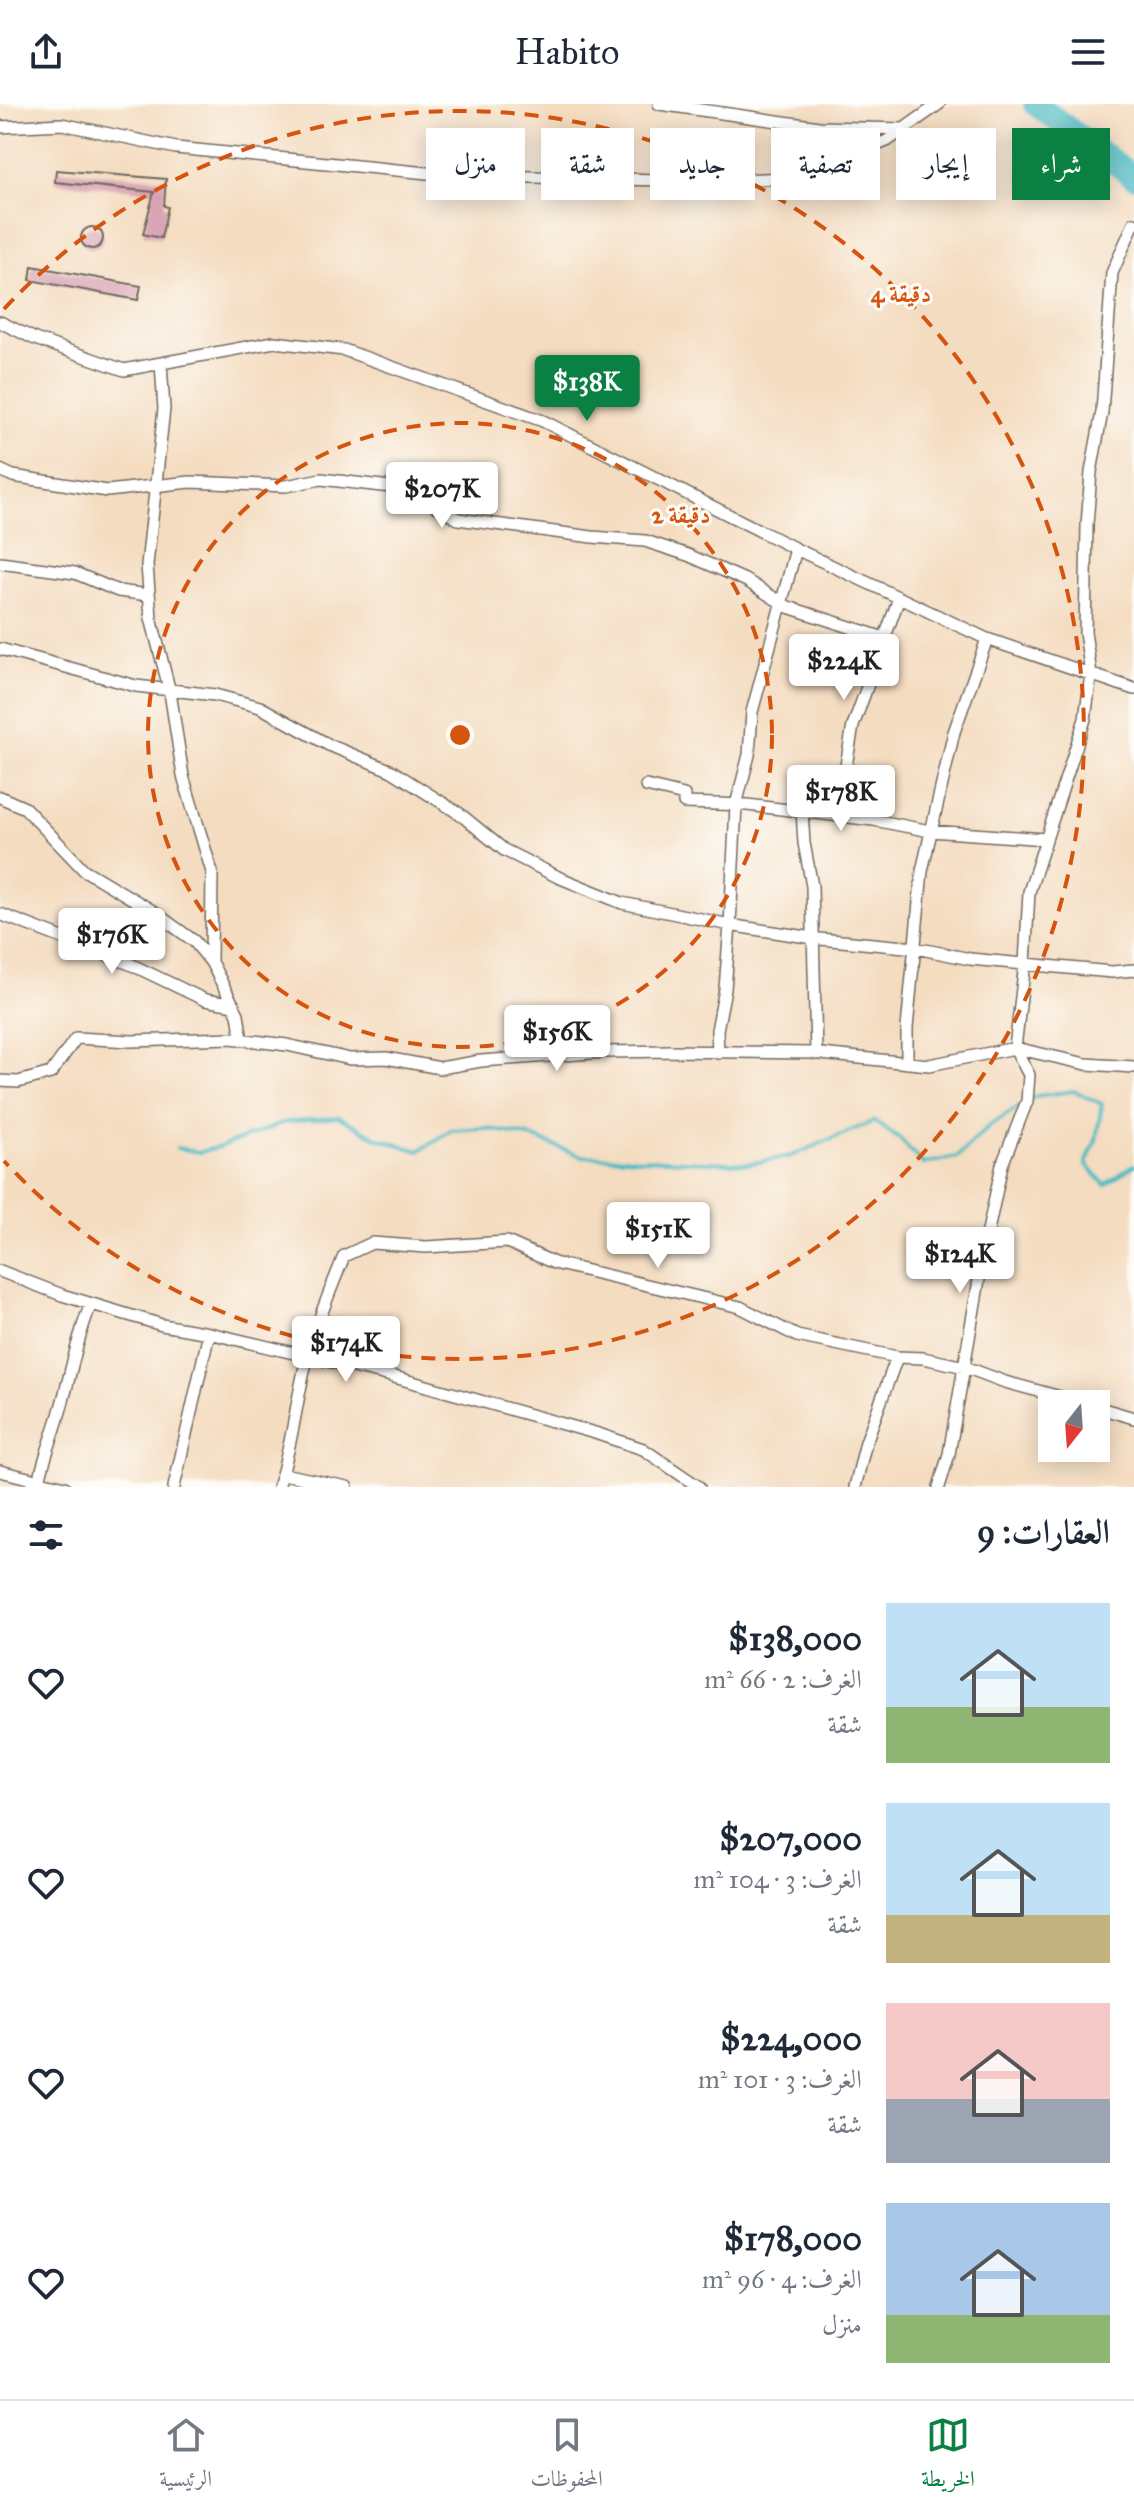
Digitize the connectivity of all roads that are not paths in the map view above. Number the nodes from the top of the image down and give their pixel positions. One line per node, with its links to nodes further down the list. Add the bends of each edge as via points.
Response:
1 (659, 104): 5 (street, via 819,127)
2 (939, 104): 4 (street)
3 (0, 127): 6 (street, via 62,124 176,148 447,175 705,181 793,178)
4 (905, 128)
5 (896, 129)
6 (896, 135)
7 (1134, 223): 20 (street, via 1112,273 1102,412 1091,472 1085,632)
8 (0, 322): 9 (street, via 124,370)
9 (161, 363): 11 (street, via 164,409); 12 (street, via 274,342 344,350 543,421)
10 (0, 470): 11 (street, via 107,491)
11 (155, 485): 14 (street); 16 (street, via 286,486 321,479 408,489 458,519 645,541 747,581)
12 (796, 549): 15 (street); 16 (street)
13 (0, 563): 14 (street, via 75,573 118,591)
14 (149, 595): 22 (street)
15 (899, 598): 17 (street); 18 (street)
16 (783, 603): 17 (street); 25 (street, via 752,712 749,755)
17 (884, 638): 27 (street, via 853,726 845,771)
18 (987, 639): 20 (street); 28 (street, via 954,732)
19 (0, 649): 22 (street)
20 (1091, 674): 21 (street); 29 (street, via 1085,719)
21 (1134, 689)
22 (170, 692): 31 (street, via 215,695 260,707 329,745 392,771 460,814 504,850 558,877 622,903); 34 (street, via 183,776 212,872)
23 (646, 786): 25 (street, via 684,795 684,803)
24 (0, 797): 34 (street, via 25,808 84,870 194,941)
25 (736, 805): 26 (street); 31 (street)
26 (802, 811): 27 (street); 32 (street)
27 (847, 817): 28 (street)
28 (930, 831): 29 (street); 33 (street)
29 (1046, 839): 35 (street, via 1029,892)
30 (0, 914): 37 (street, via 130,964 205,1000)
31 (730, 925): 32 (street); 40 (street)
32 (813, 938): 33 (street); 41 (street)
33 (916, 948): 35 (street); 42 (street)
34 (211, 962): 37 (street)
35 (1025, 963): 36 (street); 39 (street)
36 (1134, 970)
37 (234, 1005): 38 (street)
38 (242, 1040): 40 (street, via 440,1068 605,1052); 44 (street, via 76,1038 51,1073)
39 (1015, 1048): 42 (street, via 929,1065); 43 (street, via 1086,1064); 50 (street, via 1029,1075 1027,1101 1002,1165)
40 (718, 1053): 41 (street)
41 (816, 1054): 42 (street)
42 (907, 1063)
43 (1134, 1067)
44 (0, 1081)
45 (0, 1271): 46 (street)
46 (91, 1304): 47 (street); 56 (street)
47 (209, 1333): 48 (street); 58 (street)
48 (308, 1355): 49 (street, via 344,1256 372,1243 426,1247 507,1242 554,1263 740,1307 797,1336); 55 (street); 61 (street, via 643,1449)
49 (897, 1357): 50 (street); 62 (street)
50 (965, 1367): 51 (street); 63 (street)
51 (1038, 1391)
52 (1110, 1411): 53 (street)
53 (1134, 1418)
54 (0, 1471): 56 (street)
55 (283, 1474): 59 (street); 60 (street)
56 (39, 1484): 57 (street)
57 (65, 1487)
58 (174, 1487)
59 (278, 1487)
60 (347, 1487)
61 (699, 1487)
62 (855, 1487)
63 (939, 1487)

